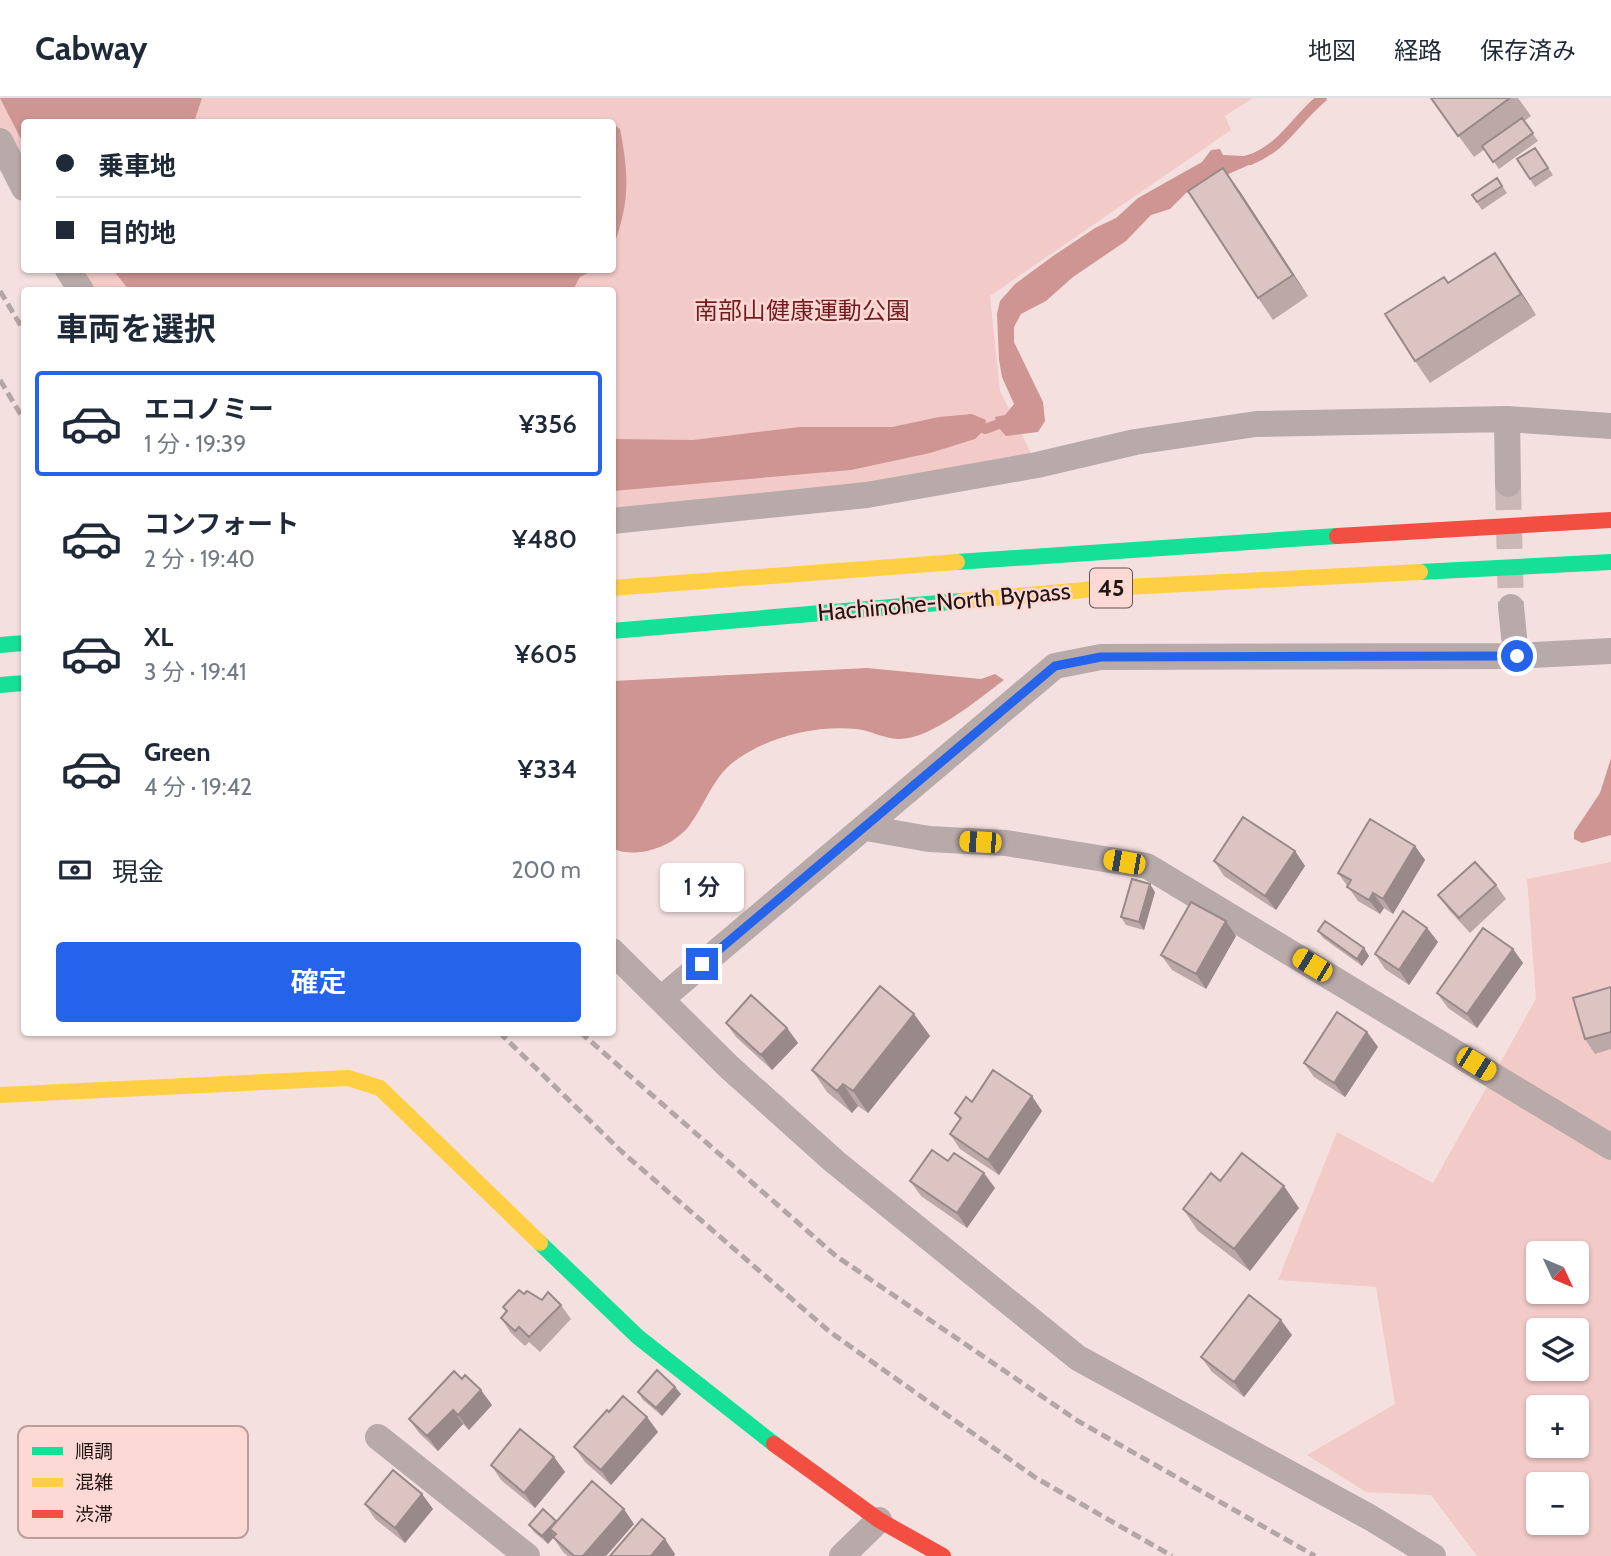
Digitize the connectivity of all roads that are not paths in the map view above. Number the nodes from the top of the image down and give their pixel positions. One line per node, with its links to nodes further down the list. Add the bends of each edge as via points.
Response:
1 (0, 141): 2 (street)
2 (21, 182)
3 (1507, 419): 4 (street); 5 (street); 7 (street, via 1256,424 1135,442 1037,465 867,495)
4 (1611, 426)
5 (1508, 484)
6 (1611, 520): 9 (main road, Hachinohe-North Bypass / 45, via 1169,546)
7 (616, 521)
8 (1611, 562): 11 (main road, Hachinohe-North Bypass / 45, via 1106,588)
9 (616, 588)
10 (1511, 607): 15 (street)
11 (616, 631)
12 (21, 643): 13 (main road)
13 (0, 645)
14 (1611, 651): 15 (street)
15 (1517, 656): 18 (street, via 1101,657 1055,666)
16 (21, 683): 17 (main road)
17 (0, 685)
18 (866, 828): 20 (street); 22 (street, via 929,839 1006,843 1147,866)
19 (616, 955): 20 (street)
20 (661, 999): 28 (street, via 884,1205 1079,1358)
21 (0, 1095): 24 (main road, via 348,1078 380,1088 638,1337)
22 (1611, 1147)
23 (378, 1437): 25 (street)
24 (879, 1520): 26 (street); 27 (main road)
25 (527, 1556)
26 (842, 1556)
27 (943, 1556)
28 (1433, 1556)

